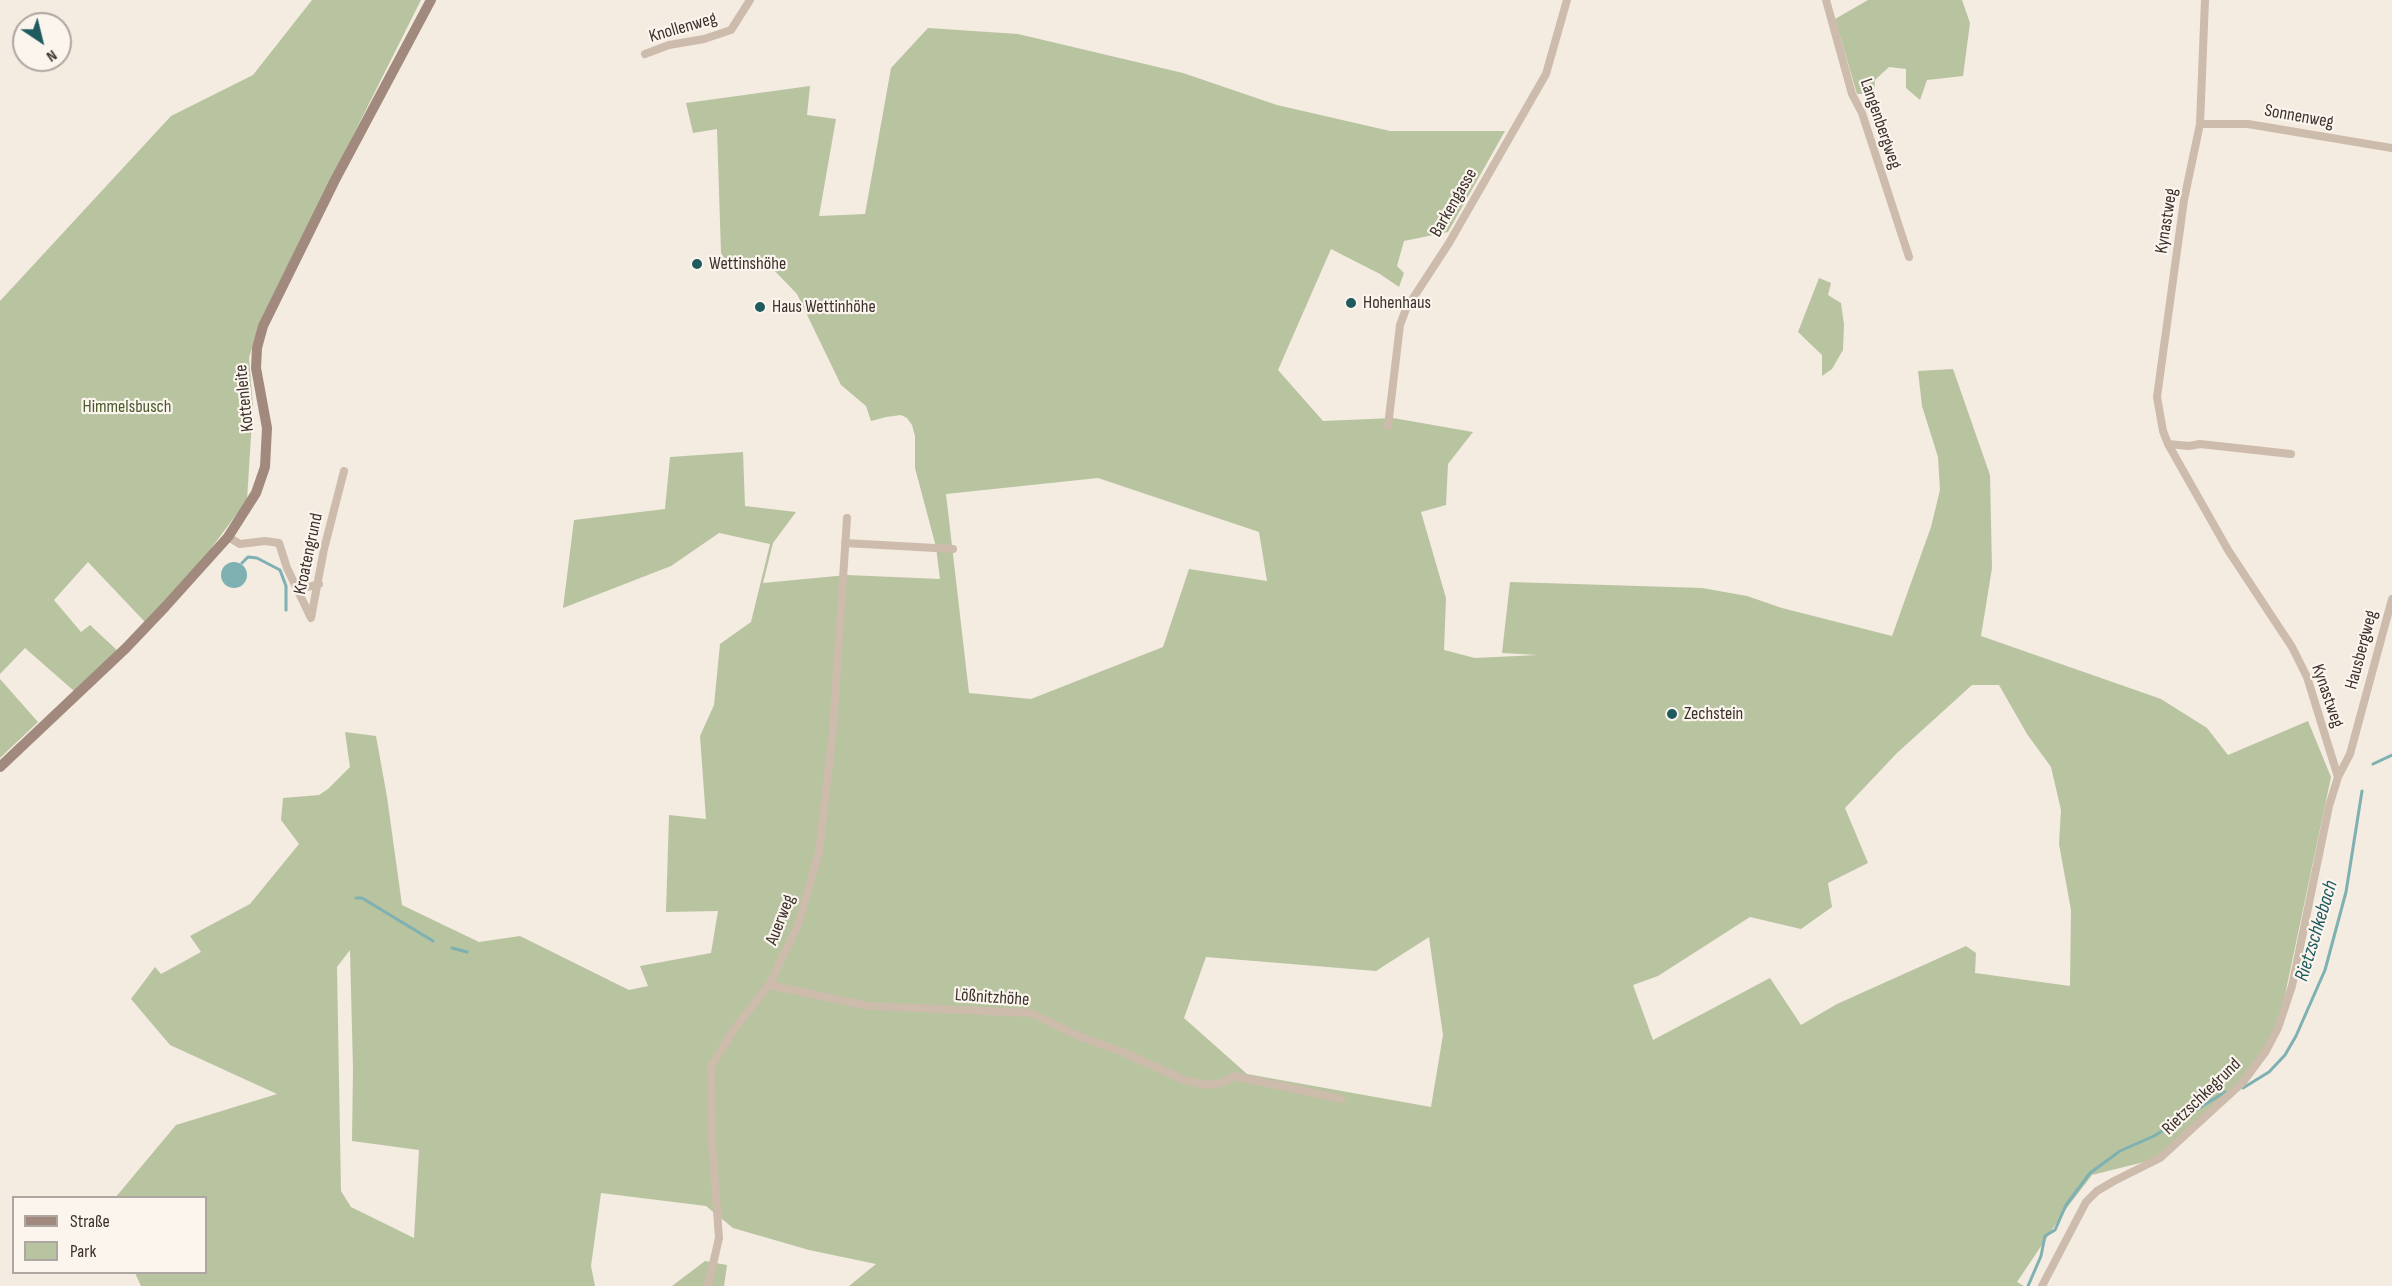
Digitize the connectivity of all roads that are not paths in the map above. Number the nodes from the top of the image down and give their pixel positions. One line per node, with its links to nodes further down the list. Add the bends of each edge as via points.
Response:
1 (431, 0): 15 (street, Kottenleite, via 335,180 263,327 256,368 267,428 265,467 255,493)
2 (750, 0): 6 (street, Knollenweg, via 731,30)
3 (1567, 0): 10 (street, Barkengasse, via 1546,74 1449,243 1406,309 1400,325)
4 (1826, 0): 9 (street, Langenbergweg, via 1852,94 1862,113)
5 (2205, 0): 7 (street, Kynastweg)
6 (645, 54)
7 (2200, 124): 8 (street, Sonnenweg, via 2248,124); 11 (street, Kynastweg, via 2184,200 2157,397)
8 (2392, 148)
9 (1909, 257)
10 (1388, 426)
11 (2168, 444): 12 (street); 22 (street, Kynastweg, via 2228,550 2292,647 2307,677)
12 (2291, 454)
13 (344, 471): 18 (street, Kroatengrund)
14 (847, 518): 16 (street, Auerweg)
15 (228, 537): 19 (street, Kroatengrund, via 240,544 279,543); 21 (street, Kottenleite, via 126,648)
16 (845, 543): 17 (street); 23 (street, Auerweg, via 833,730 819,852 798,925)
17 (953, 549)
18 (319, 584): 19 (street); 19 (street, Kroatengrund, via 311,618)
19 (297, 590)
20 (2392, 599): 22 (street, Hausbergweg, via 2350,754)
21 (0, 767)
22 (2338, 777): 26 (street, Rietzschkegrund, via 2292,986 2266,1051 2243,1082 2160,1158 2097,1191 2086,1202)
23 (769, 985): 24 (street, Lößnitzhöhe, via 868,1005 1031,1013 1184,1080 1206,1085 1234,1076); 25 (street, Auerweg, via 711,1066 719,1238)
24 (1341, 1099)
25 (708, 1286)
26 (2042, 1286)

